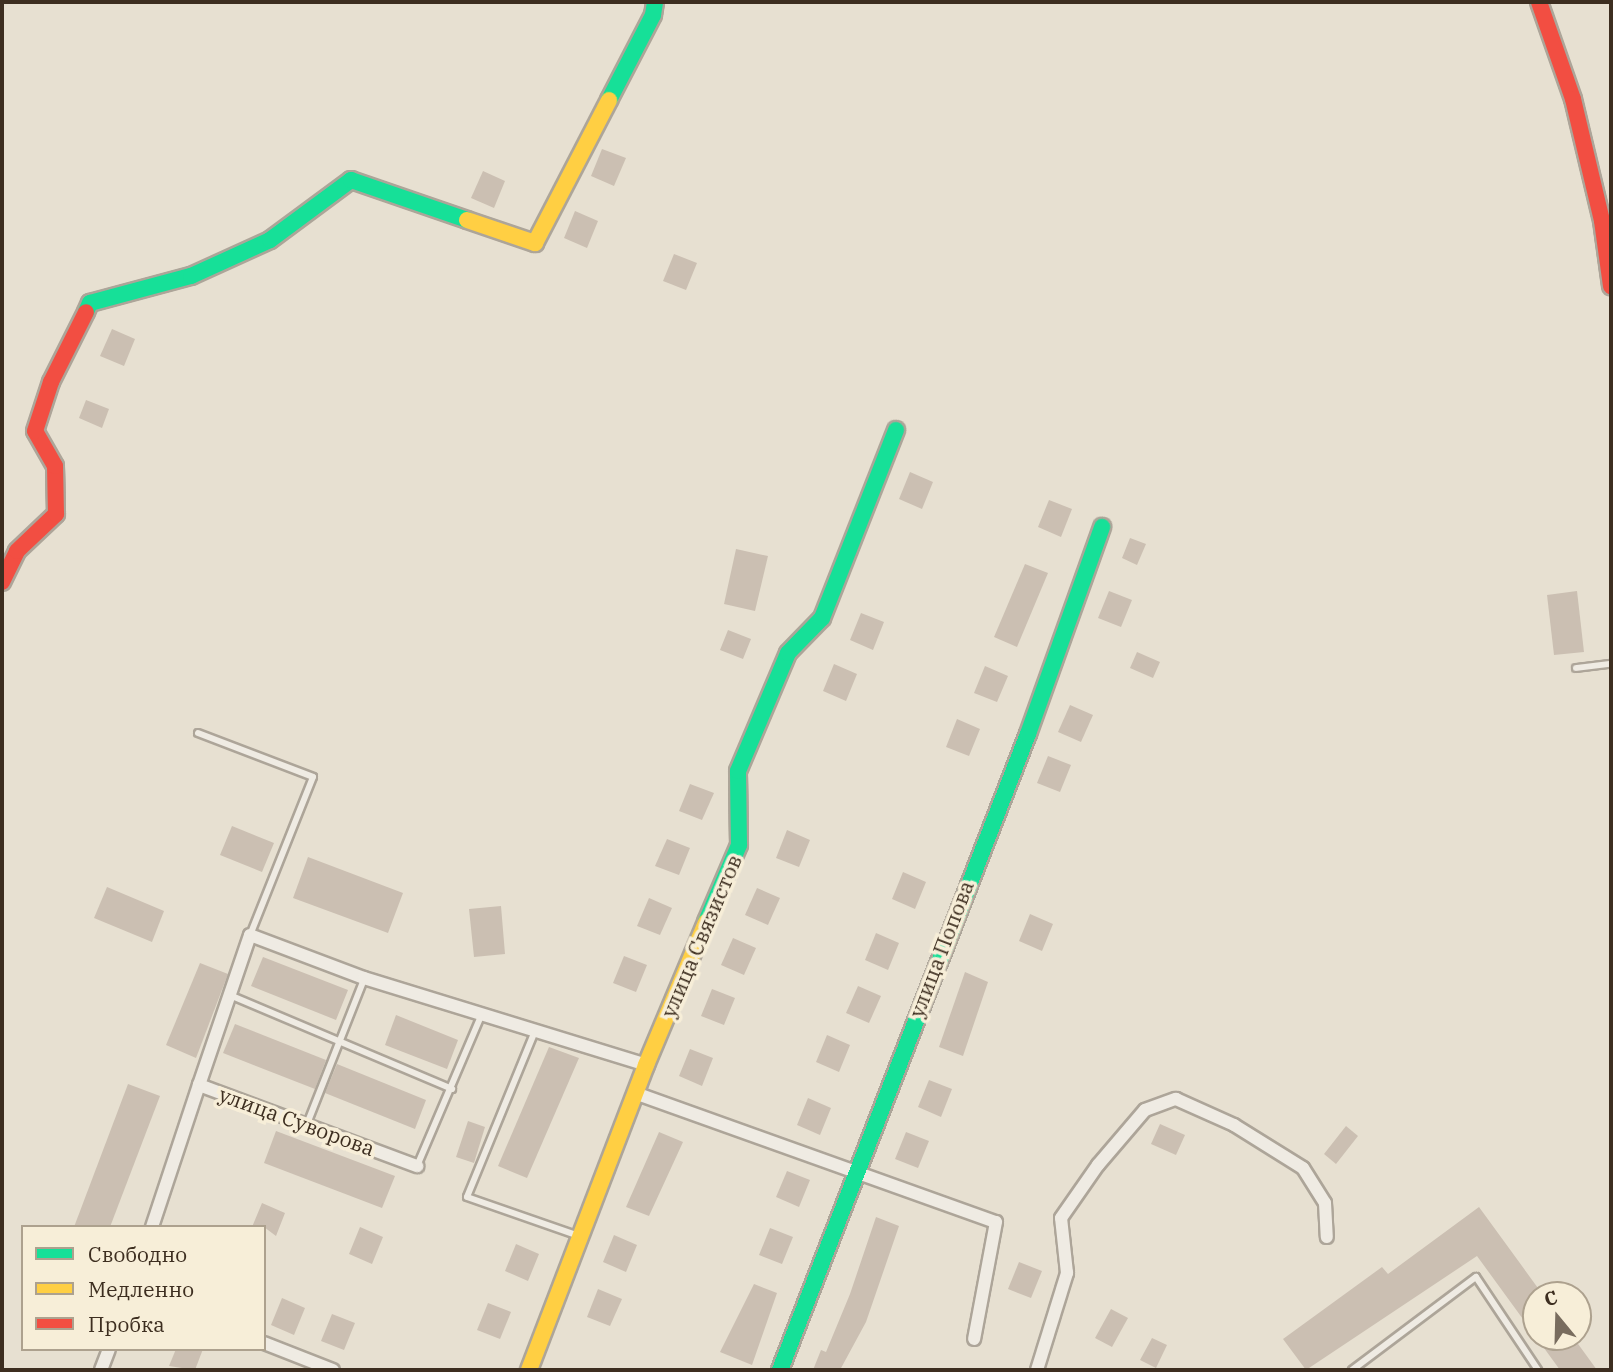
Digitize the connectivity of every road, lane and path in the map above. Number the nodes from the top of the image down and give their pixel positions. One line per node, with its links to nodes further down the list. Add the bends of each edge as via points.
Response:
1 (655, 2): 6 (street, via 653,15 534,243 351,180 270,240 191,276 90,303 51,382 35,431 55,466 56,514 17,551)
2 (1539, 2): 3 (street, via 1573,99)
3 (1611, 286)
4 (896, 430): 16 (street, улица Связистов, via 822,618 788,653 738,771 740,845)
5 (1102, 527): 22 (street, улица Попова, via 1028,734)
6 (2, 582)
7 (1611, 664): 8 (lane)
8 (1576, 668)
9 (198, 733): 10 (lane, via 313,777)
10 (250, 935): 11 (street); 12 (street)
11 (365, 978): 13 (street); 15 (lane)
12 (232, 996): 15 (lane); 17 (street)
13 (481, 1016): 14 (street); 18 (lane)
14 (535, 1031): 16 (street); 24 (lane, via 467,1197)
15 (339, 1041): 18 (lane); 20 (lane)
16 (646, 1065): 19 (street, улица Связистов)
17 (199, 1085): 20 (street, улица Суворова); 23 (street, улица Суворова)
18 (452, 1089): 21 (lane)
19 (635, 1093): 22 (street); 24 (street, улица Связистов)
20 (307, 1124): 21 (street, улица Суворова)
21 (418, 1166)
22 (855, 1171): 26 (street, via 996,1222); 32 (street, улица Попова)
23 (153, 1225)
24 (580, 1237): 31 (street, улица Связистов)
25 (1327, 1237): 33 (street, via 1325,1203 1303,1168 1234,1125 1176,1100 1145,1110 1061,1218 1067,1272)
26 (974, 1339)
27 (266, 1344): 30 (street)
28 (108, 1351): 29 (street)
29 (101, 1370)
30 (333, 1370)
31 (529, 1370)
32 (780, 1370)
33 (1037, 1370)
34 (1352, 1370): 35 (lane, via 1476,1277)
35 (1538, 1370)

